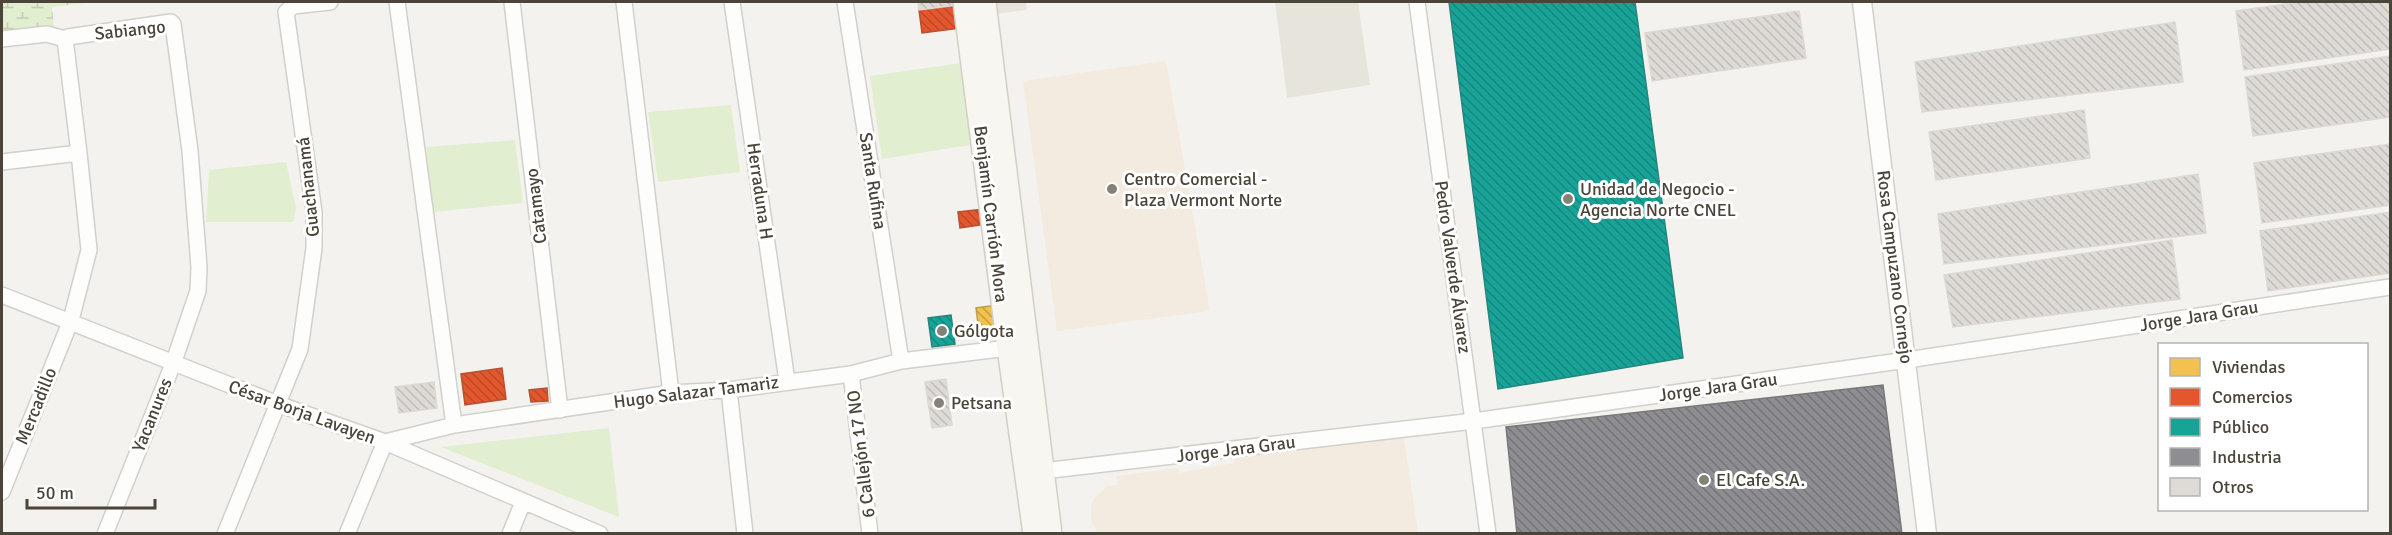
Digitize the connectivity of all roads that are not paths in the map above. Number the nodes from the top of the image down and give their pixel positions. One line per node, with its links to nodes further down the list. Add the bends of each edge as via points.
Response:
1 (330, 2): 26 (street, Guachanamá, via 293,6 286,12 314,212 314,248 300,349)
2 (397, 2): 29 (street)
3 (512, 2): 27 (street, Catamayo)
4 (624, 2): 25 (street)
5 (732, 2): 23 (street, Herraduna H)
6 (845, 2): 20 (street, Santa Rufina)
7 (964, 2): 18 (main road, Benjamín Carrión Mora)
8 (985, 2): 31 (main road, Benjamín Carrión Mora)
9 (1417, 2): 28 (street, Pedro Valverde Álvarez)
10 (1862, 2): 19 (street, Rosa Campuzano Cornejo)
11 (2, 39): 12 (street, via 47,34)
12 (64, 39): 13 (street); 21 (street, Sabiango, via 171,22 174,27 190,151 199,267 198,291)
13 (80, 153): 14 (street); 17 (street, via 89,250)
14 (2, 162)
15 (2391, 287): 19 (street, Jorge Jara Grau)
16 (2, 295): 17 (street, César Borja Lavayen)
17 (71, 320): 21 (street, César Borja Lavayen); 32 (street, Mercadillo)
18 (1008, 348): 20 (street, Hugo Salazar Tamariz); 41 (main road, Benjamín Carrión Mora)
19 (1907, 360): 28 (street, Jorge Jara Grau); 44 (street, Rosa Campuzano Cornejo)
20 (901, 361): 22 (street, Hugo Salazar Tamariz)
21 (173, 363): 26 (street, César Borja Lavayen); 34 (street, Yacanures)
22 (851, 374): 23 (street, Hugo Salazar Tamariz); 40 (street, 6 Callejón 17 NO)
23 (787, 381): 24 (street, Hugo Salazar Tamariz)
24 (729, 390): 25 (street, Hugo Salazar Tamariz); 39 (street)
25 (671, 393): 27 (street, Hugo Salazar Tamariz)
26 (278, 405): 30 (street, César Borja Lavayen); 35 (street)
27 (560, 410): 29 (street, Hugo Salazar Tamariz)
28 (1474, 421): 31 (street, Jorge Jara Grau); 43 (street, Pedro Valverde Álvarez)
29 (454, 425): 30 (street, Hugo Salazar Tamariz)
30 (385, 442): 33 (street, César Borja Lavayen); 36 (street)
31 (1043, 471): 42 (main road, Benjamín Carrión Mora)
32 (2, 492)
33 (523, 502): 37 (street); 38 (street, César Borja Lavayen)
34 (105, 534)
35 (225, 534)
36 (347, 534)
37 (510, 534)
38 (600, 534)
39 (745, 534)
40 (870, 534)
41 (1034, 534)
42 (1051, 534)
43 (1488, 534)
44 (1927, 534)

